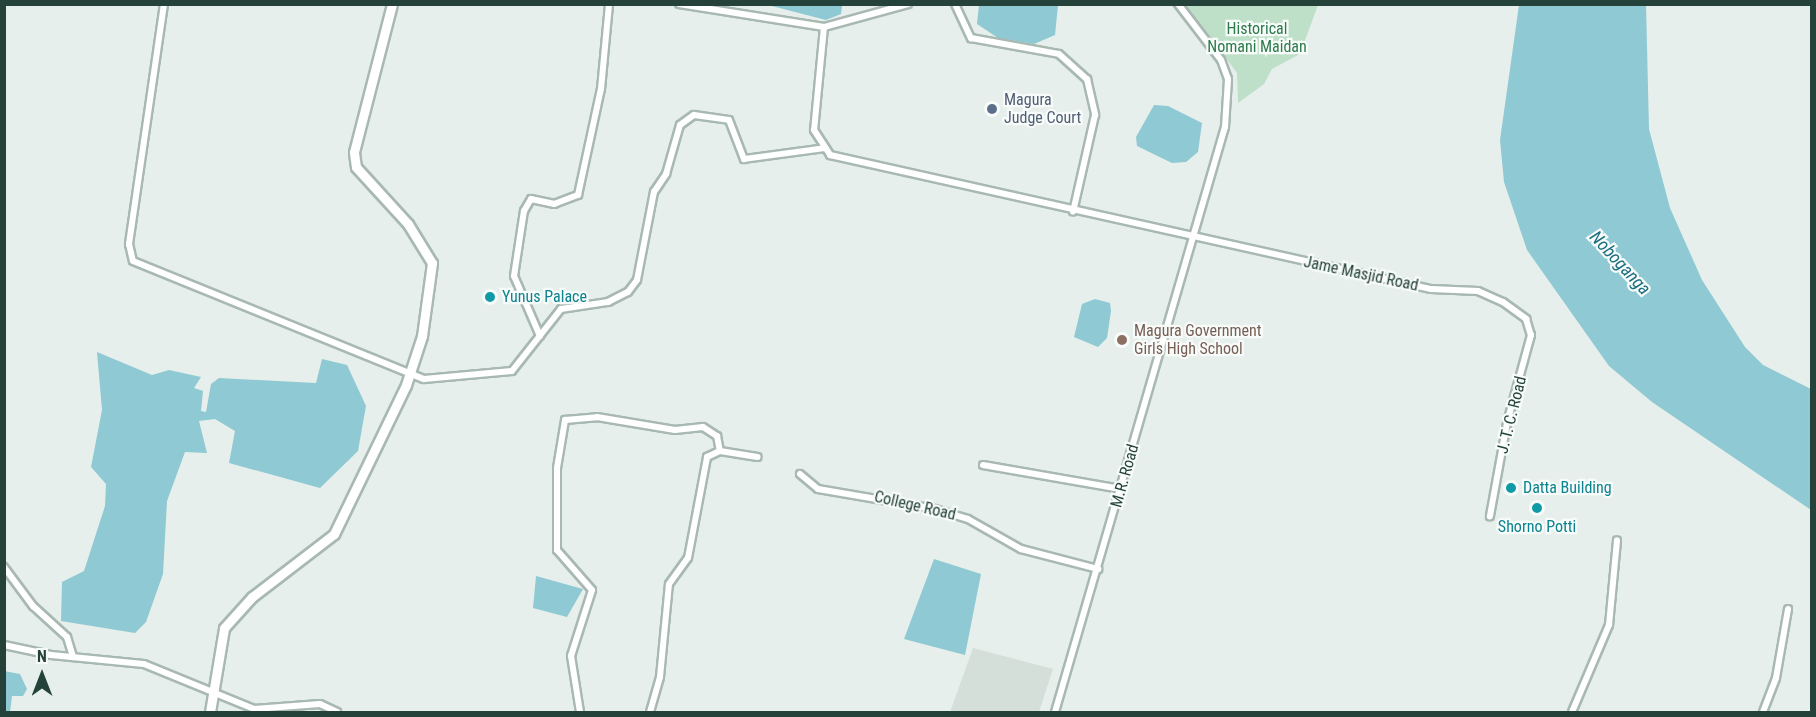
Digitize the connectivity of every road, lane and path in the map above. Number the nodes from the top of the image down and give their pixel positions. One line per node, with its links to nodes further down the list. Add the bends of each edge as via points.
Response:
1 (164, 4): 14 (street, via 129,244 133,261)
2 (392, 4): 14 (main road, via 354,152 356,167 408,224 432,263 431,298)
3 (609, 4): 13 (street, via 601,89 581,188 564,202 531,199 524,211 514,276)
4 (679, 4): 8 (street)
5 (908, 4): 8 (street)
6 (955, 4): 10 (street, via 971,38 1059,54 1087,79 1095,115)
7 (1178, 4): 11 (street, M.R. Road, via 1221,60 1228,79 1225,127)
8 (824, 27): 9 (street, via 814,130)
9 (825, 148): 10 (street, Jame Masjid Road, via 830,155 866,165); 13 (street, via 744,159 729,120 694,115 680,125 666,174 654,192 637,280 608,302 561,309)
10 (1073, 212): 11 (street, Jame Masjid Road)
11 (1195, 239): 12 (street, Jame Masjid Road, via 1431,289 1478,291); 19 (street, M.R. Road)
12 (1522, 316): 20 (street, J. T. C. Road, via 1530,327 1530,342 1506,423)
13 (540, 336): 14 (street, via 512,371 495,376 424,379)
14 (410, 374): 27 (main road, via 334,534 252,597 224,628)
15 (720, 451): 16 (street); 30 (street, via 717,436 703,427 675,430 597,417 565,420 557,468 557,550 592,590 571,656); 31 (street, via 707,457 688,558 669,584 660,676)
16 (758, 457)
17 (983, 465): 19 (street)
18 (800, 474): 23 (street, College Road, via 818,489 894,498 946,512 1022,549)
19 (1121, 489): 23 (street, M.R. Road)
20 (1490, 516)
21 (1617, 540): 33 (street, via 1609,625)
22 (4, 567): 26 (street, via 33,606 67,637)
23 (1098, 569): 32 (street, M.R. Road)
24 (1788, 609): 34 (street, via 1776,678)
25 (4, 645): 26 (street)
26 (73, 657): 27 (street, via 144,664)
27 (213, 693): 28 (main road); 29 (street, via 254,709 320,704)
28 (210, 712)
29 (337, 712)
30 (580, 712)
31 (650, 712)
32 (1055, 712)
33 (1572, 712)
34 (1763, 712)

